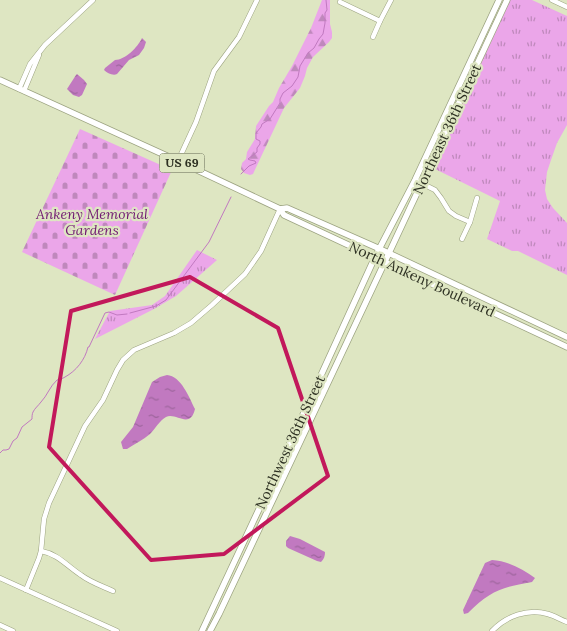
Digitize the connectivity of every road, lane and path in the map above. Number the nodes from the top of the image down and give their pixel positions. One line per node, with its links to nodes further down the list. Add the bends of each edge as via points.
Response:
1 (93, 0): 12 (street, via 49,40 30,64)
2 (257, 0): 13 (street, via 239,37 214,71 200,113)
3 (391, 0): 9 (street)
4 (498, 0): 14 (main road, Northeast 36th Street)
5 (507, 0): 14 (main road, Northeast 36th Street)
6 (552, 0): 8 (street)
7 (340, 2): 9 (street)
8 (567, 7)
9 (380, 21): 10 (street)
10 (373, 37)
11 (0, 80): 12 (main road, US 69)
12 (21, 90): 13 (main road, North Ankeny Boulevard / US 69)
13 (178, 161): 16 (main road, North Ankeny Boulevard / US 69)
14 (418, 182): 17 (street, via 435,190 453,214); 19 (main road, Northeast 36th Street); 20 (main road, Northeast 36th Street)
15 (477, 198): 17 (street)
16 (280, 209): 19 (main road, North Ankeny Boulevard / US 69, via 284,215); 23 (street, via 261,252 238,280 191,323 134,350 120,365 103,400 84,426 49,503)
17 (470, 222): 18 (street)
18 (462, 239)
19 (378, 253): 20 (main road, North Ankeny Boulevard / US 69); 31 (main road, Northwest 36th Street)
20 (387, 257): 21 (main road, North Ankeny Boulevard / US 69); 22 (main road, North Ankeny Boulevard / US 69); 32 (main road, Northwest 36th Street)
21 (567, 337)
22 (567, 347)
23 (41, 551): 25 (street); 26 (street, via 58,557 81,576)
24 (0, 578): 25 (street)
25 (26, 590): 30 (street)
26 (113, 591)
27 (567, 622): 33 (street, via 548,614 518,614)
28 (0, 625): 29 (street)
29 (13, 631)
30 (117, 631)
31 (202, 631)
32 (210, 631)
33 (492, 631)

